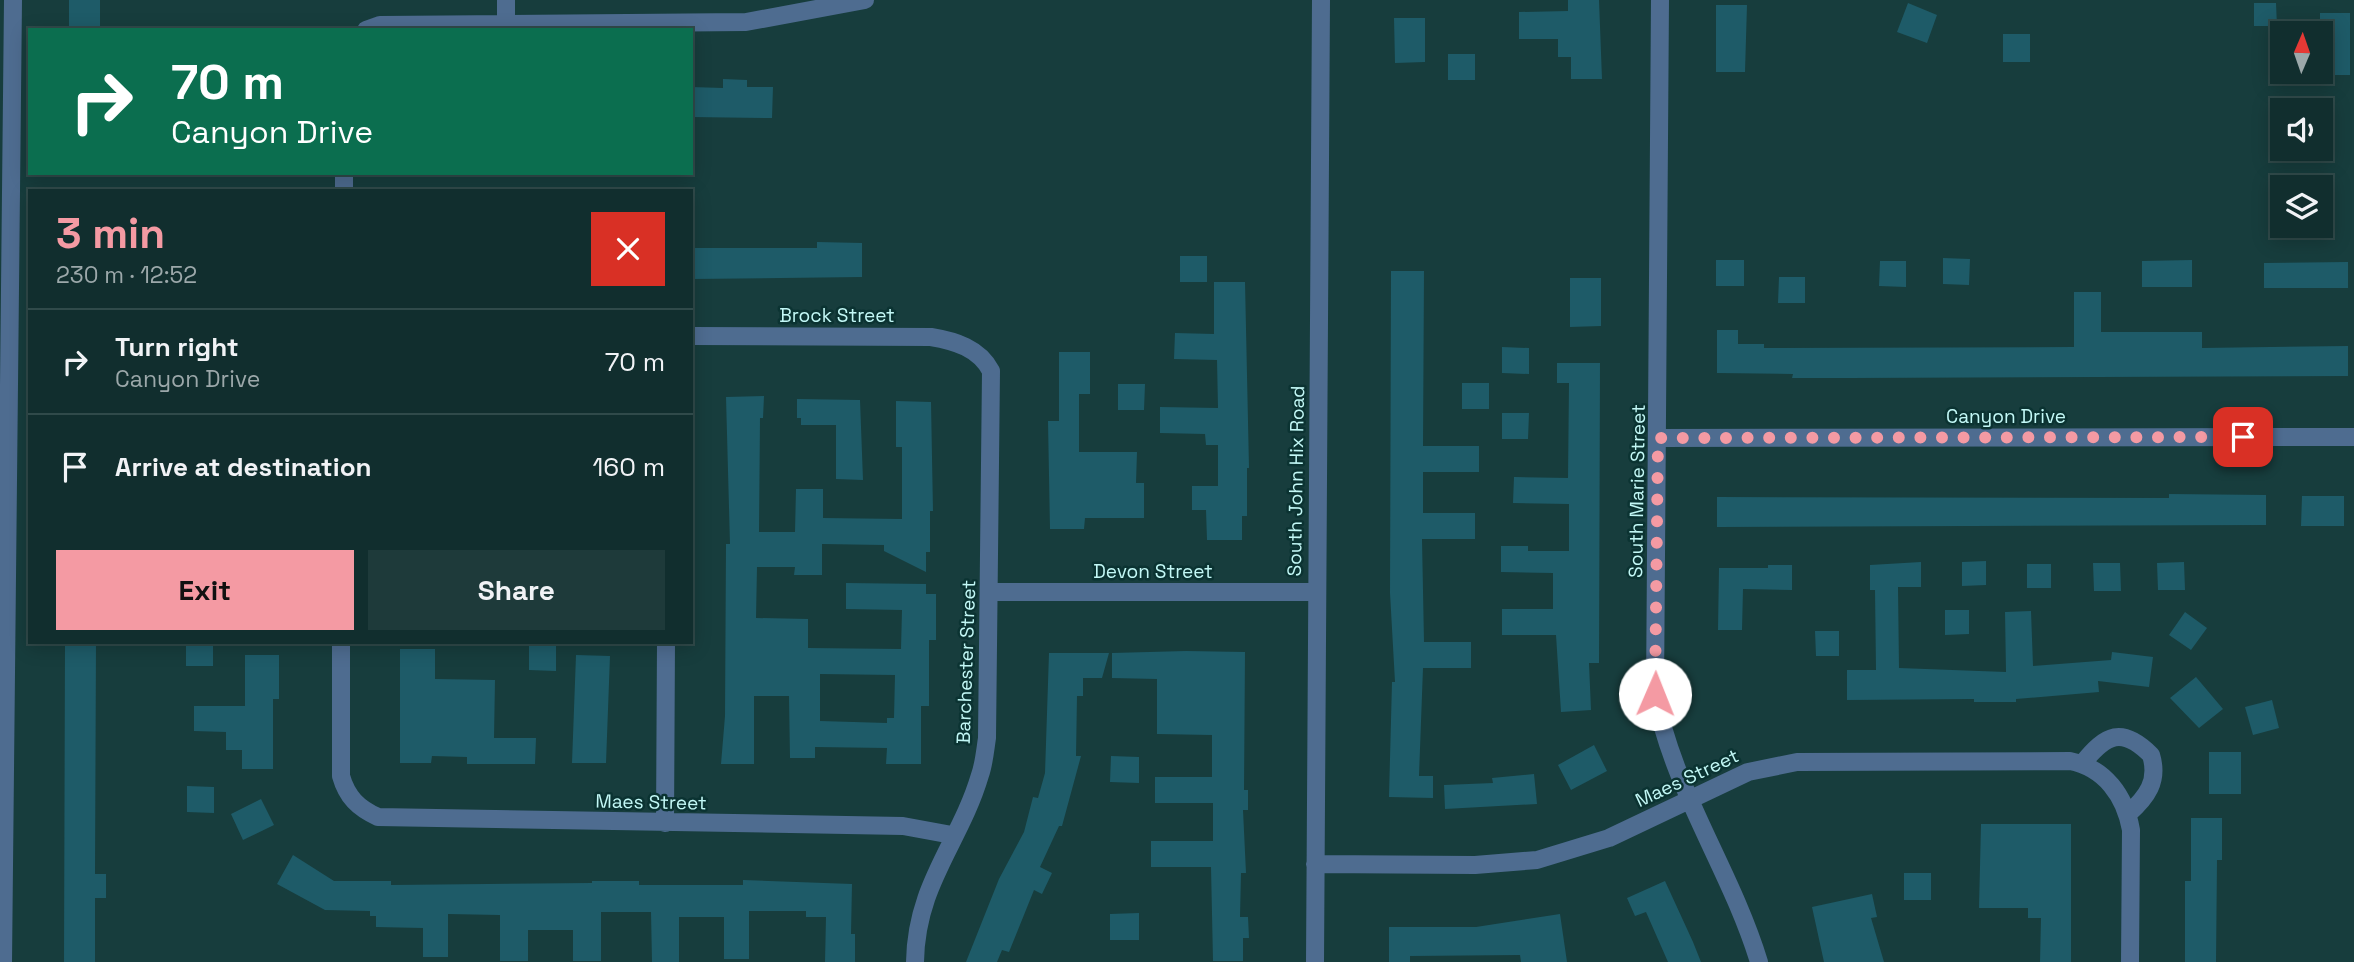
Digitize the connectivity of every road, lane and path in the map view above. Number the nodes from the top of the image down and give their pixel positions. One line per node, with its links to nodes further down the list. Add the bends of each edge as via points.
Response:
1 (13, 0): 8 (street)
2 (506, 0): 6 (street)
3 (865, 0): 6 (street, via 747,22)
4 (1321, 0): 14 (street, South John Hix Road)
5 (1660, 0): 12 (street, South Marie Street)
6 (506, 23): 7 (street, via 380,24)
7 (371, 28)
8 (5, 322): 23 (street)
9 (693, 336): 10 (street, Brock Street, via 931,337 952,340)
10 (978, 354): 13 (street, Barchester Street, via 987,364 992,382)
11 (2354, 437): 12 (street, Canyon Drive)
12 (1658, 438): 18 (street, South Marie Street, via 1655,694 1662,731)
13 (990, 592): 14 (street, Devon Street); 21 (street, Barchester Street, via 987,738 981,774)
14 (1316, 592): 22 (street, South John Hix Road)
15 (341, 644): 20 (street, Maes Street, via 341,776 346,792 365,811 392,820)
16 (666, 644): 20 (street)
17 (2082, 764): 18 (street, Maes Street, via 1797,762 1748,772); 19 (street, via 2108,779); 19 (street, via 2097,746 2117,736 2130,738 2151,755 2154,780 2144,799)
18 (1688, 798): 22 (street, Maes Street, via 1609,838 1537,860 1475,865); 26 (street, South Marie Street)
19 (2128, 814): 27 (street)
20 (665, 823): 21 (street, Maes Street, via 903,826)
21 (952, 835): 24 (street, Barchester Street, via 921,913)
22 (1315, 864): 25 (street, South John Hix Road)
23 (3, 962)
24 (915, 962)
25 (1315, 962)
26 (1759, 962)
27 (2130, 962)

